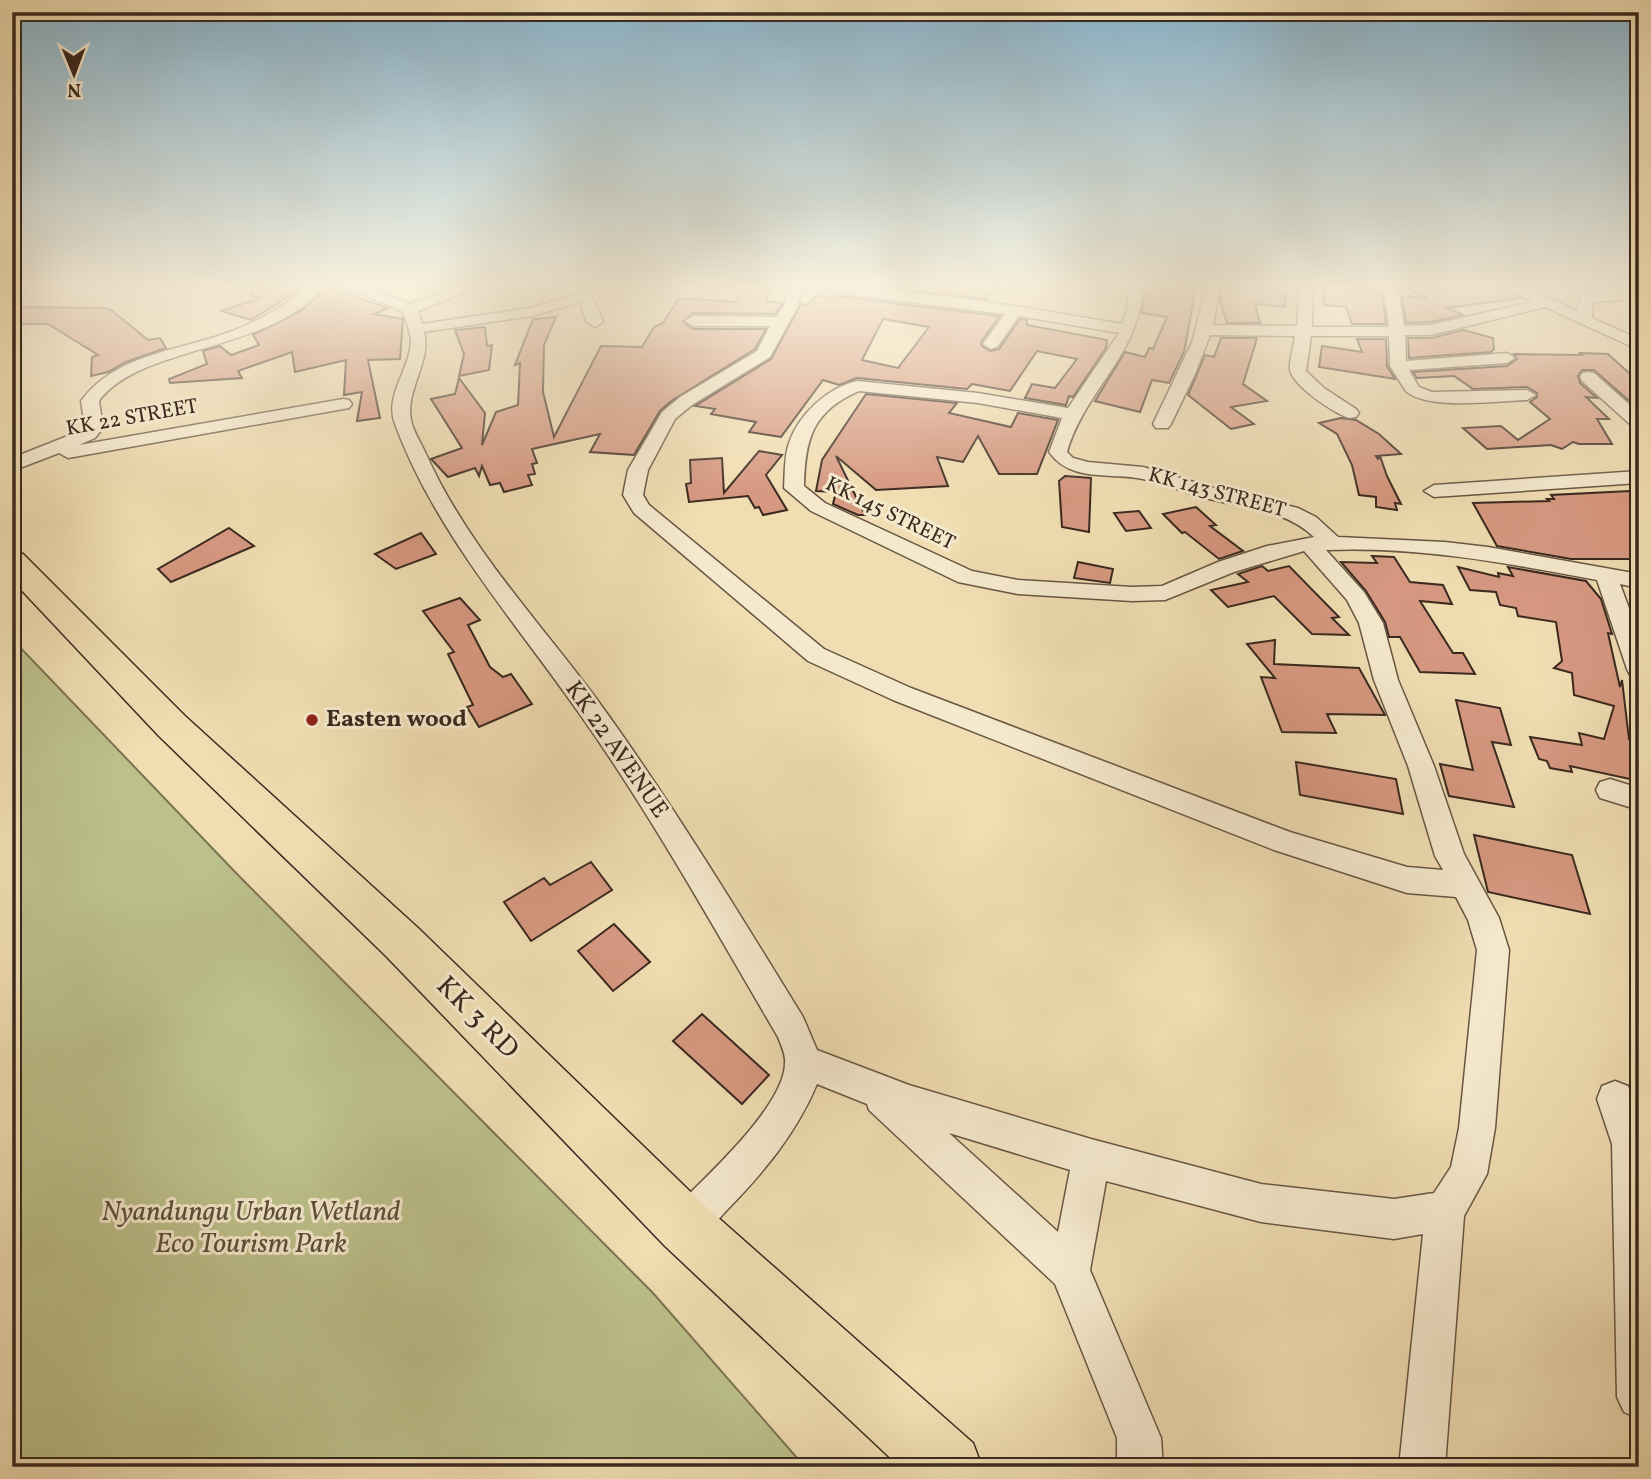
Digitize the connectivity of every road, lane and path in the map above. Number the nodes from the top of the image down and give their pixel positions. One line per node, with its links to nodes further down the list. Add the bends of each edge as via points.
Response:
1 (170, 356): 17 (street, via 130,369 102,385 90,401 94,428 89,434)
2 (415, 356): 28 (street, KK 22 AVENUE, via 403,396 402,420 424,471 470,545 589,706 668,825 792,1028)
3 (761, 356): 27 (street, via 668,416 638,470 633,495 641,509 816,655 902,694 1284,842 1407,880)
4 (1114, 356): 14 (street, KK 143 STREET)
5 (1194, 356): 16 (street)
6 (1300, 356): 13 (street, via 1301,378)
7 (1398, 356): 9 (street)
8 (1507, 358): 9 (street)
9 (1398, 366): 11 (street, via 1419,395)
10 (1588, 377): 15 (street)
11 (1527, 395)
12 (343, 404): 17 (street, KK 22 STREET, via 74,450)
13 (1350, 413)
14 (1072, 414): 20 (street, KK 143 STREET, via 1058,452 1066,462 1143,473 1291,512 1309,521); 20 (street, KK 145 STREET, via 978,398 857,386 841,392 799,439 794,488 818,507 966,577 1018,587 1165,593 1226,567)
15 (1639, 423)
16 (1162, 424)
17 (12, 465)
18 (1639, 477): 19 (street)
19 (1434, 491)
20 (1320, 544): 22 (street, via 1446,548); 27 (street, via 1371,624 1386,680 1421,766 1450,856)
21 (12, 561): 33 (highway, KK 3 RD, via 172,726 401,942)
22 (1606, 575): 23 (street); 24 (street)
23 (1639, 581)
24 (1639, 669)
25 (1610, 790): 26 (street)
26 (1639, 799)
27 (1466, 885): 32 (street, via 1493,950 1477,1128 1468,1174)
28 (803, 1062): 29 (street); 33 (street, via 798,1090 773,1132)
29 (873, 1089): 31 (street); 34 (street)
30 (1615, 1099): 35 (street, via 1630,1144)
31 (1091, 1158): 32 (street, via 1261,1203 1394,1219); 34 (street)
32 (1445, 1211): 38 (street)
33 (685, 1226): 36 (highway, KK 3 RD)
34 (1070, 1270): 37 (street, via 1139,1438)
35 (1639, 1397)
36 (949, 1467)
37 (1140, 1467)
38 (1422, 1467)

